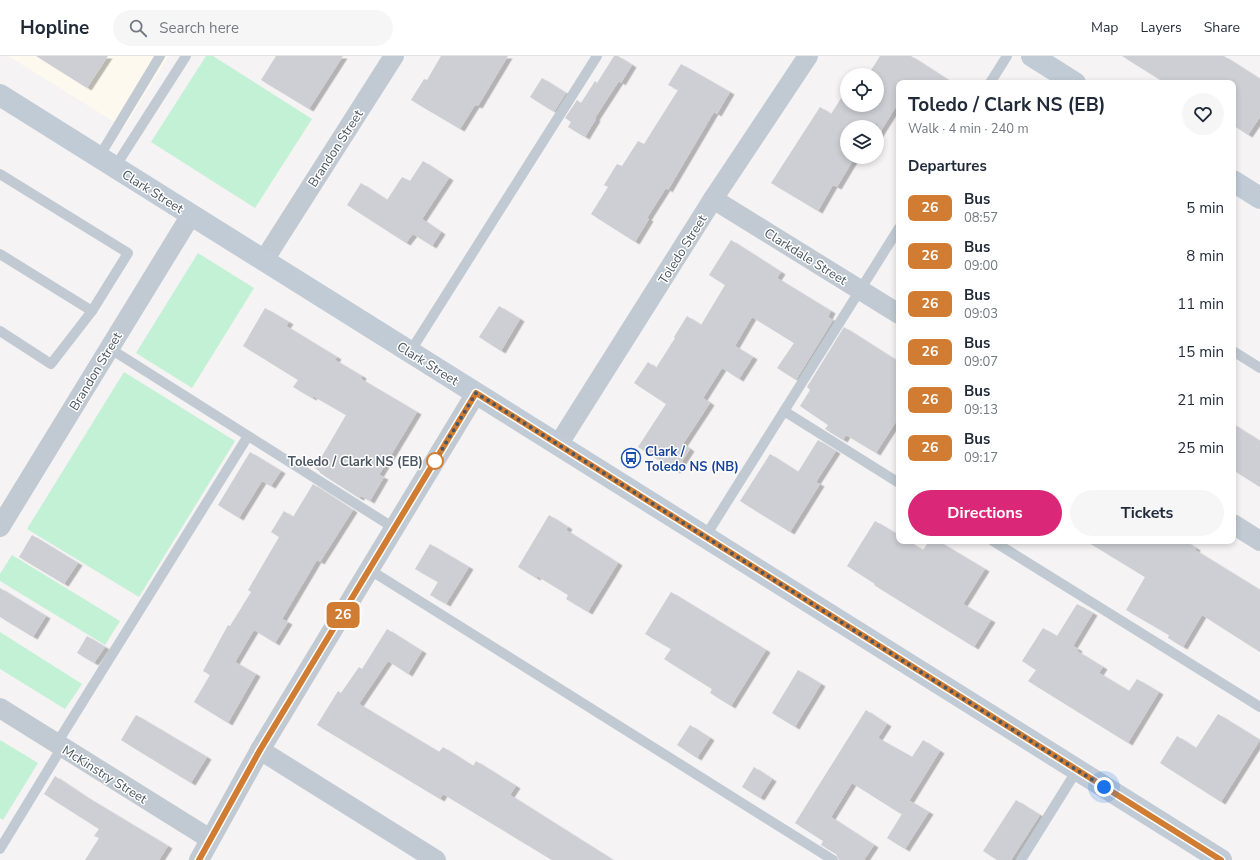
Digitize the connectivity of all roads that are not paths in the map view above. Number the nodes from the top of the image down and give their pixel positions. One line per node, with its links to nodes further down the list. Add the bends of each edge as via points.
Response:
1 (160, 56): 11 (lane)
2 (186, 56): 11 (lane)
3 (394, 56): 19 (street, Brandon Street)
4 (597, 56): 25 (lane)
5 (808, 56): 15 (street, Toledo Street)
6 (1007, 56): 8 (lane)
7 (1032, 56): 9 (street)
8 (992, 80)
9 (1070, 80)
10 (0, 95): 11 (street, Clark Street)
11 (107, 162): 16 (street, Clark Street)
12 (0, 174): 21 (lane, via 128,253)
13 (1236, 183): 14 (street)
14 (1260, 198)
15 (713, 199): 20 (street, Clarkdale Street); 31 (street, Toledo Street)
16 (191, 215): 19 (street, Clark Street); 24 (street, Brandon Street)
17 (896, 233): 20 (lane)
18 (0, 254): 21 (lane)
19 (264, 260): 25 (street, Clark Street)
20 (860, 290): 22 (street, Clarkdale Street); 29 (lane)
21 (92, 312): 23 (lane, via 51,364)
22 (896, 312)
23 (0, 331)
24 (110, 348): 30 (lane); 34 (street, Brandon Street)
25 (410, 352): 28 (street, Clark Street)
26 (1236, 353): 27 (lane)
27 (1260, 368)
28 (476, 393): 31 (street, Clark Street); 35 (street)
29 (784, 411): 32 (lane); 36 (lane)
30 (248, 436): 35 (lane); 42 (lane)
31 (558, 445): 36 (street, Clark Street)
32 (896, 481)
33 (1236, 526): 37 (street)
34 (0, 528)
35 (394, 528): 39 (street)
36 (705, 537): 44 (street, Clark Street)
37 (1260, 541)
38 (998, 544): 40 (lane)
39 (370, 570): 43 (street); 50 (lane)
40 (1260, 707)
41 (0, 708): 42 (street, McKinstry Street)
42 (59, 745): 45 (street, McKinstry Street); 46 (lane)
43 (260, 750): 45 (street); 49 (street)
44 (1077, 770): 47 (street, Clark Street); 51 (lane)
45 (210, 840): 48 (street)
46 (0, 849)
47 (1210, 857)
48 (199, 860)
49 (436, 860)
50 (833, 860)
51 (1021, 860)

